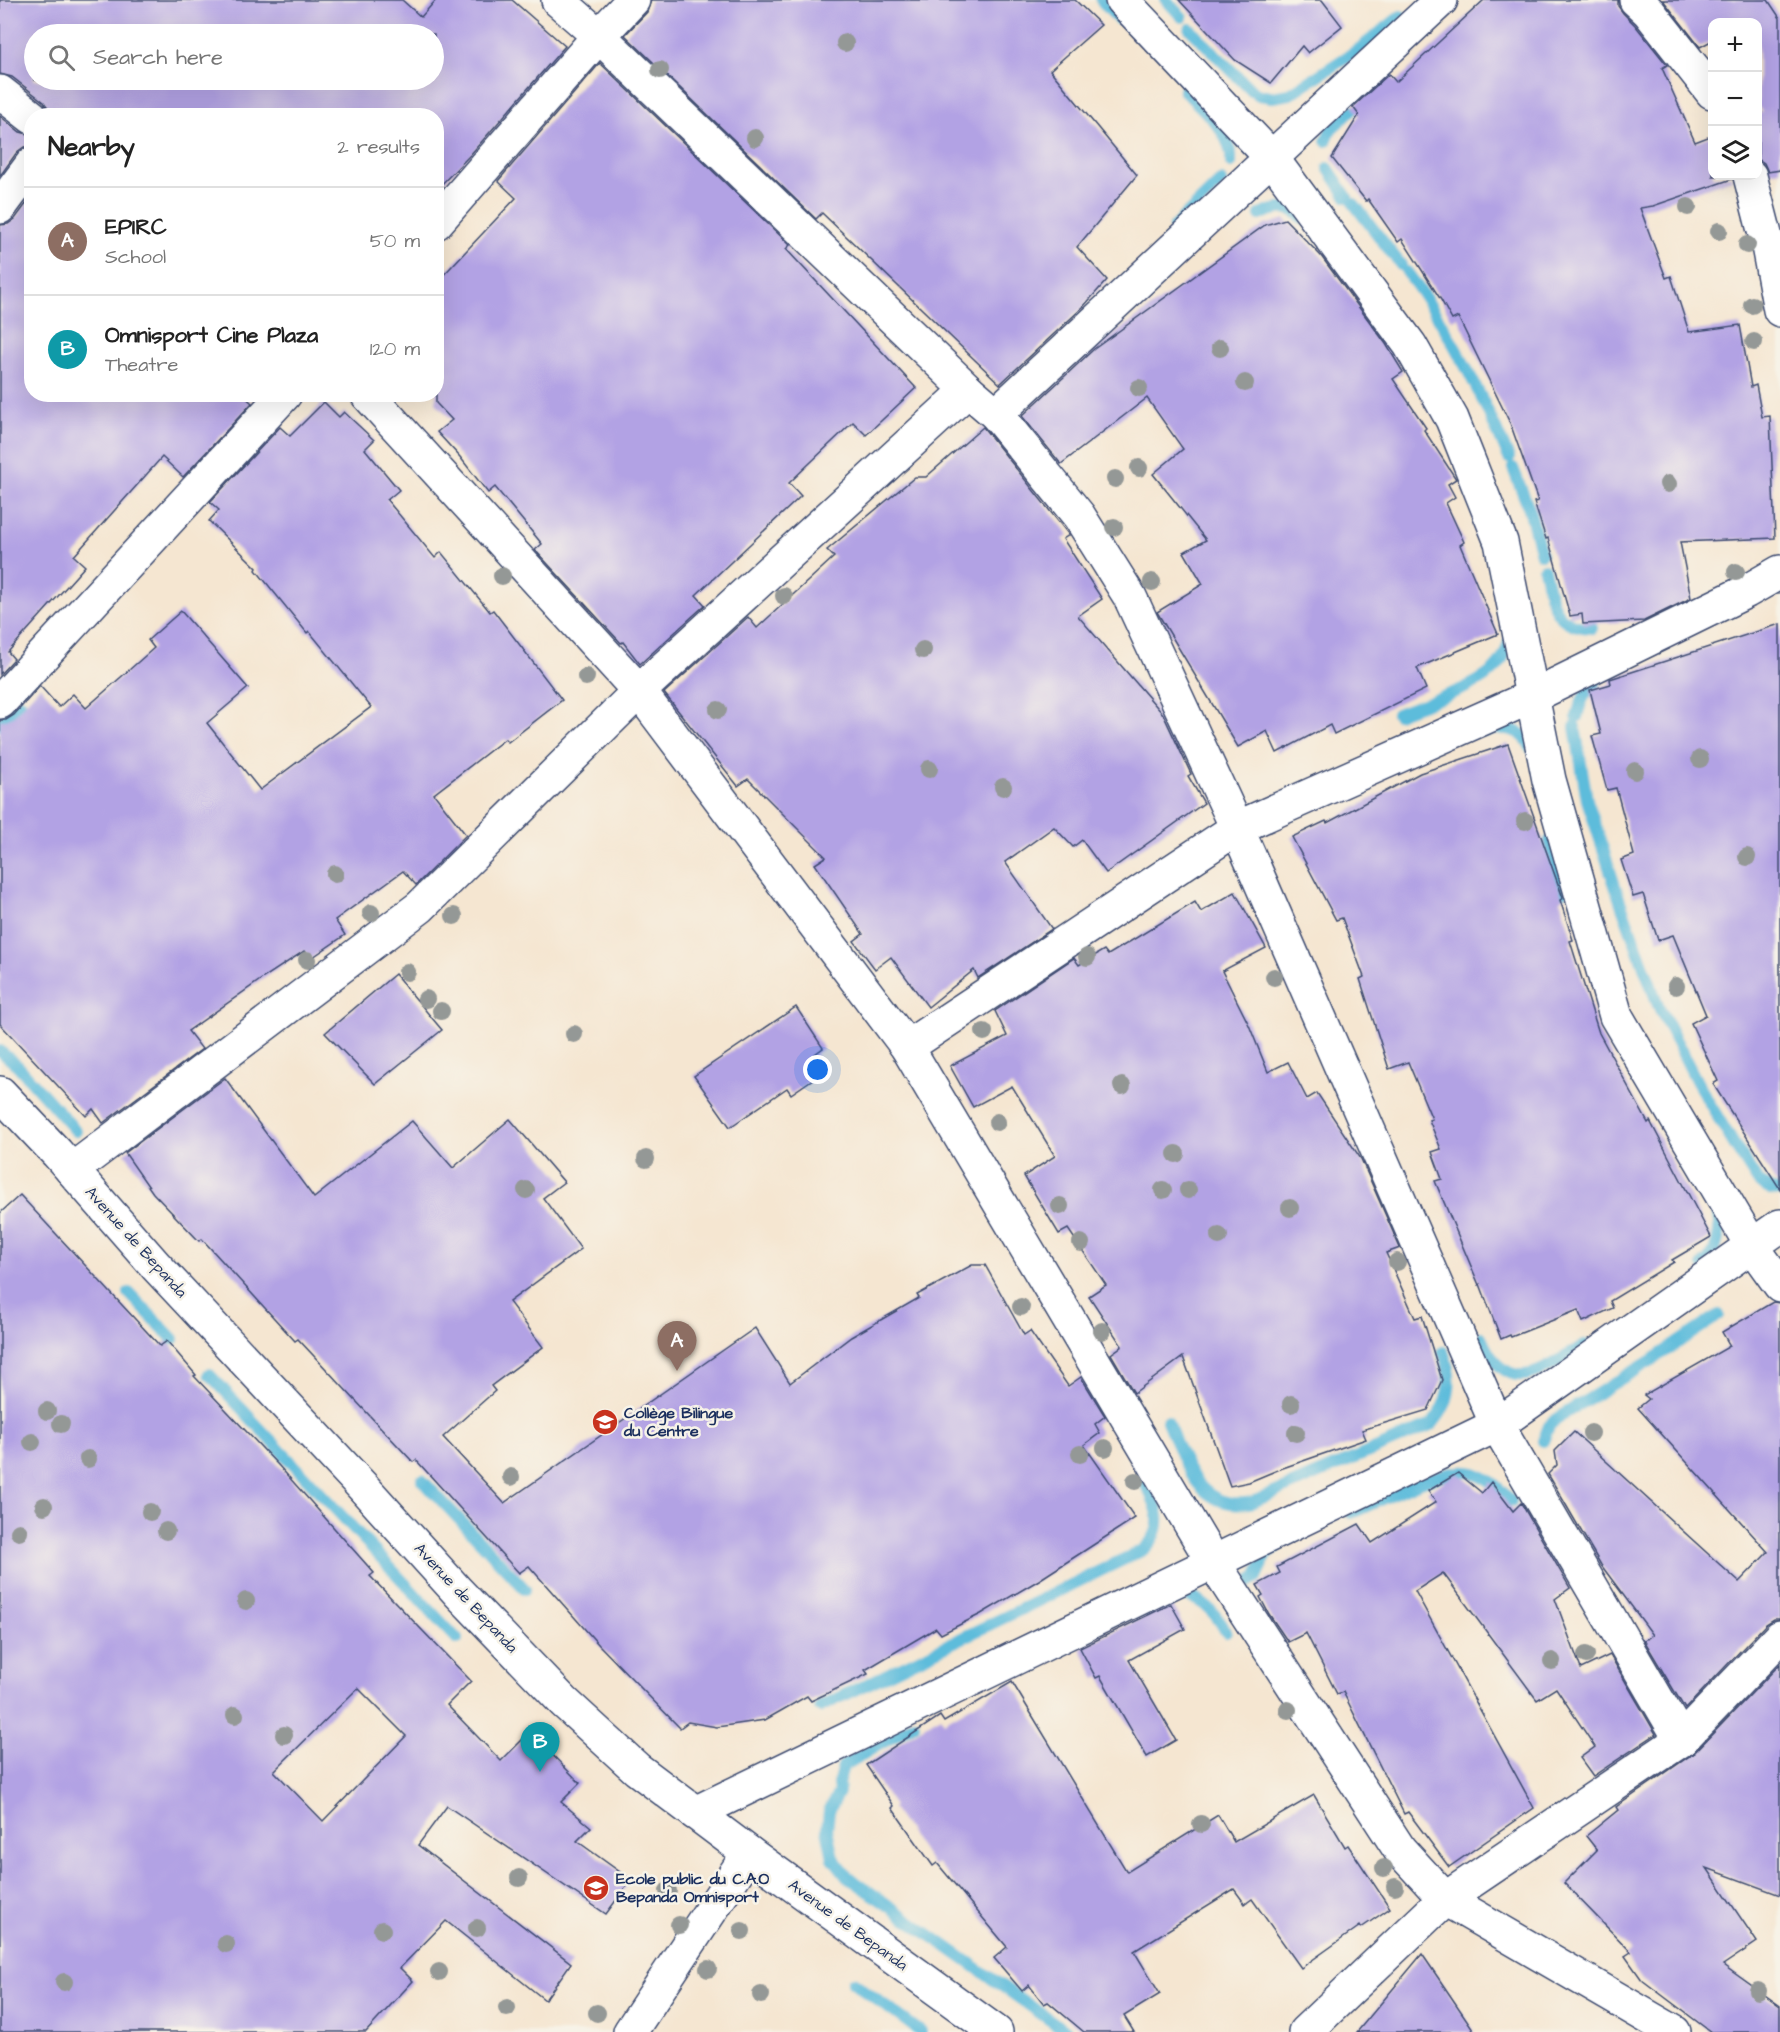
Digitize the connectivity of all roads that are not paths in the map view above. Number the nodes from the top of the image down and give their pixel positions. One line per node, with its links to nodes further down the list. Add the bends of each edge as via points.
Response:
1 (558, 0): 6 (street)
2 (633, 0): 6 (street)
3 (1122, 0): 10 (street)
4 (1441, 0): 10 (street)
5 (1636, 0): 7 (street)
6 (599, 36): 14 (street); 16 (street)
7 (1708, 86)
8 (0, 92): 9 (street)
9 (24, 111)
10 (1271, 157): 19 (street); 22 (street, via 1410,345 1452,419 1501,542)
11 (24, 175): 13 (street)
12 (1751, 180): 15 (street)
13 (0, 207)
14 (444, 214)
15 (1780, 310)
16 (968, 390): 19 (street); 21 (street)
17 (278, 402): 23 (street)
18 (374, 402): 21 (street)
19 (996, 414): 24 (street, via 1079,516 1130,597)
20 (1780, 572): 22 (street)
21 (639, 691): 25 (street); 27 (street, via 420,907)
22 (1533, 696): 24 (street); 29 (street, via 1549,780 1616,1017)
23 (0, 702)
24 (1237, 828): 25 (street); 31 (street)
25 (907, 1047): 32 (street)
26 (0, 1093): 27 (street, Avenue de Bepanda)
27 (72, 1170): 35 (street, Avenue de Bepanda, via 156,1266 564,1702 637,1768)
28 (1780, 1226): 29 (street)
29 (1752, 1246): 30 (street); 31 (street)
30 (1780, 1285)
31 (1497, 1425): 32 (street); 34 (street)
32 (1213, 1562): 35 (street); 37 (street, via 1400,1851)
33 (1780, 1637): 34 (street)
34 (1681, 1740): 37 (street)
35 (695, 1813): 36 (street, Avenue de Bepanda)
36 (748, 1853): 38 (street); 39 (street, Avenue de Bepanda)
37 (1445, 1899): 40 (street); 41 (street)
38 (630, 2032)
39 (996, 2032)
40 (1305, 2032)
41 (1674, 2032)

